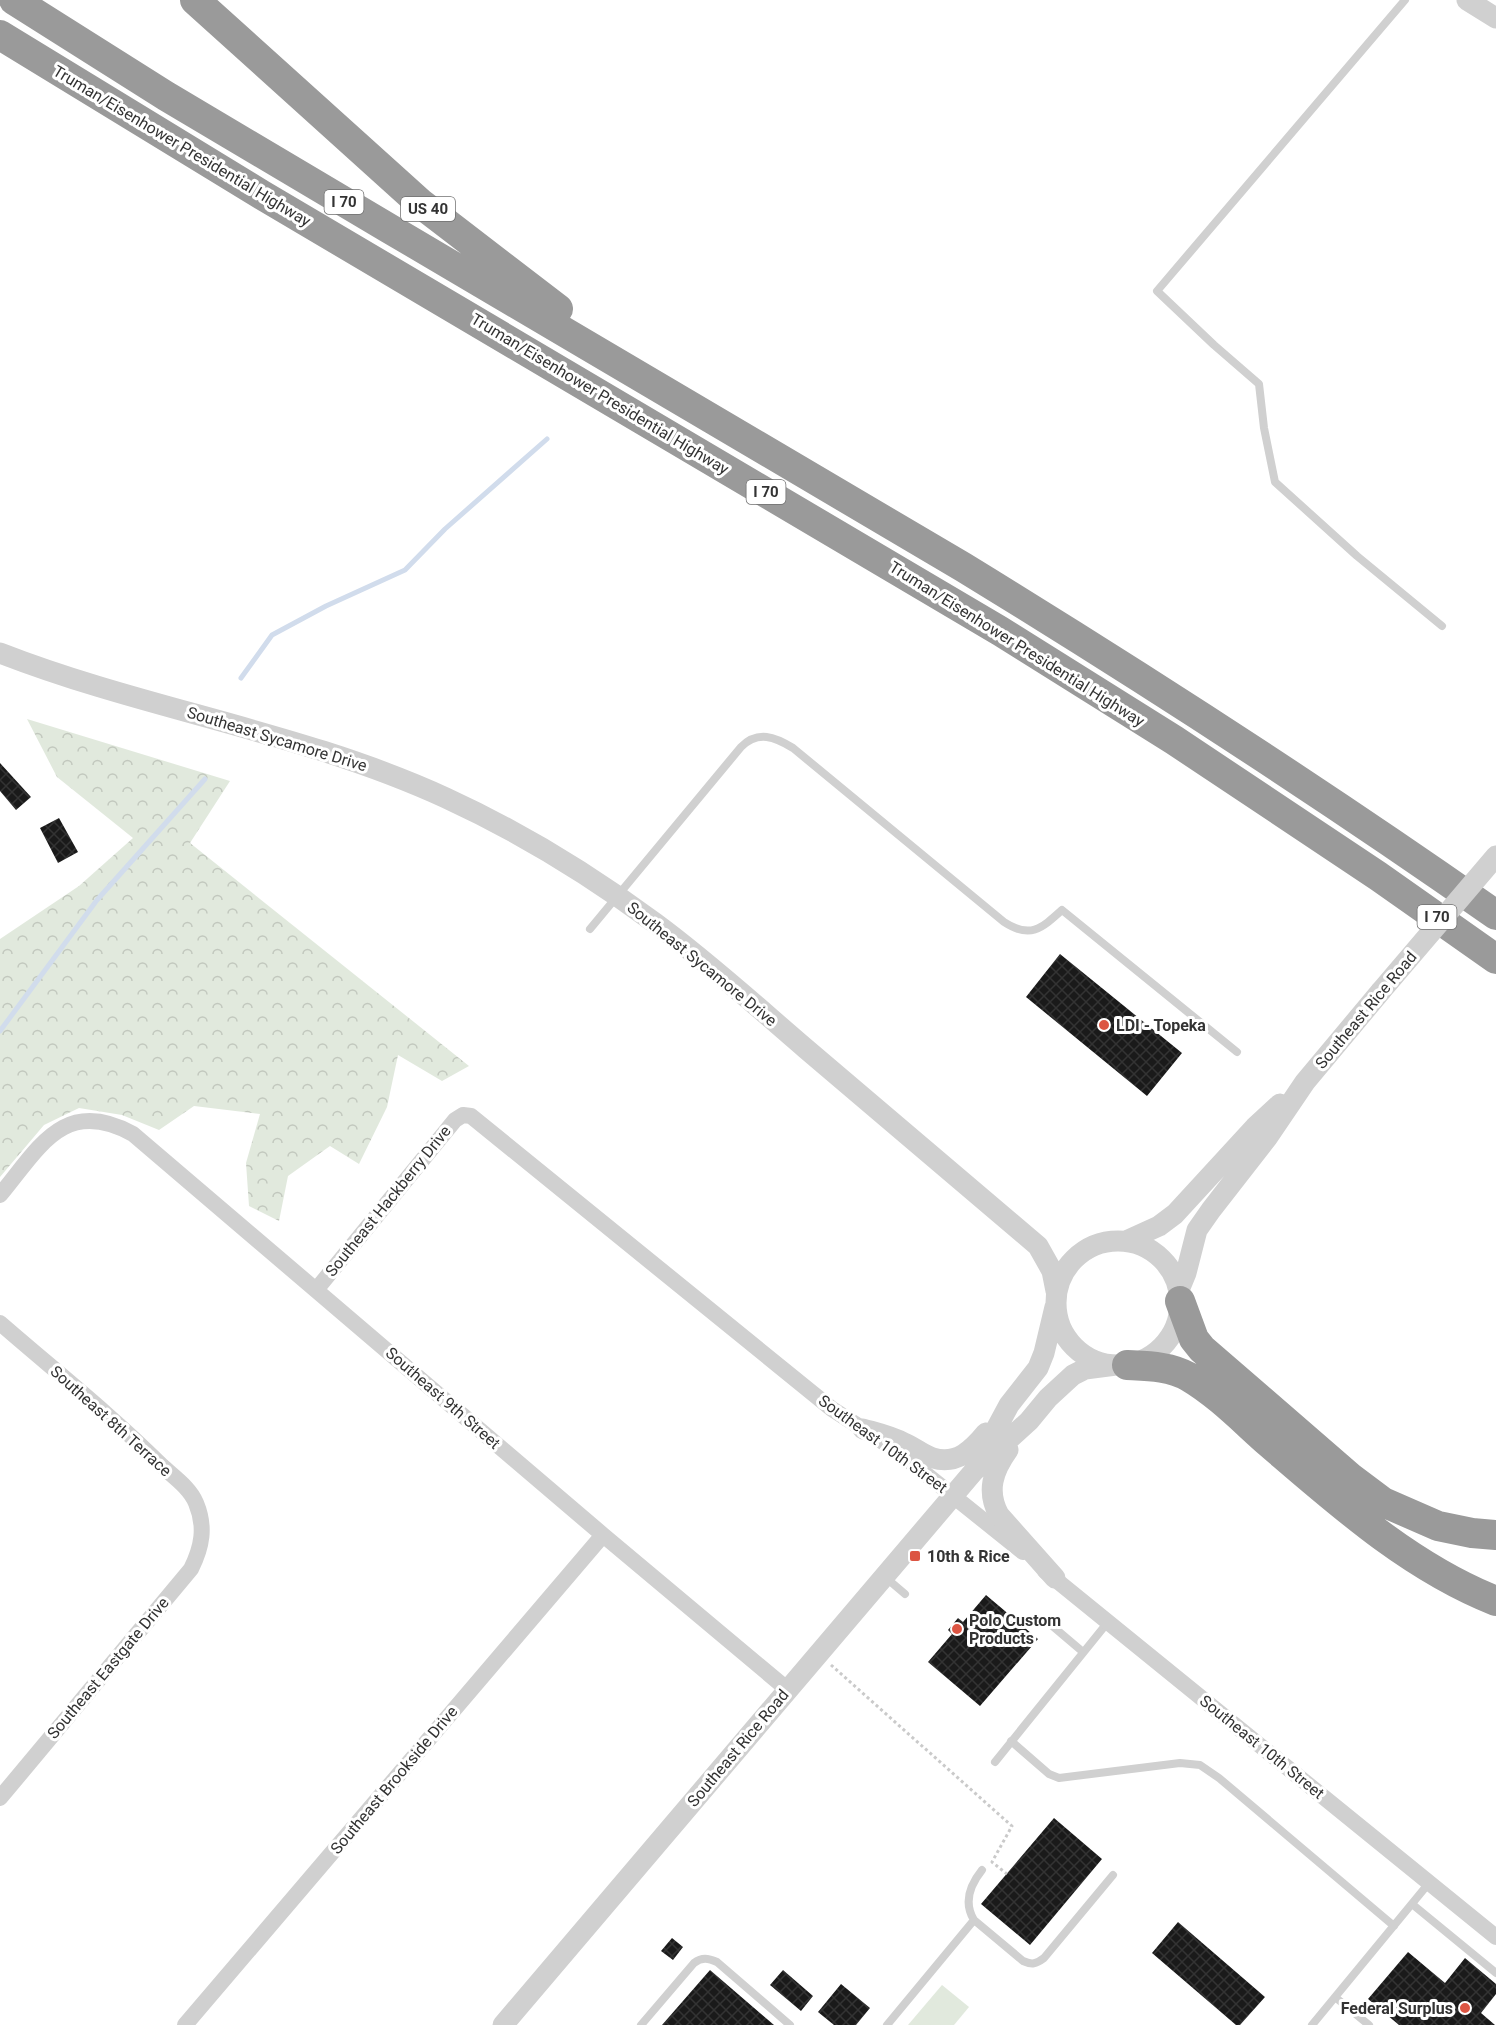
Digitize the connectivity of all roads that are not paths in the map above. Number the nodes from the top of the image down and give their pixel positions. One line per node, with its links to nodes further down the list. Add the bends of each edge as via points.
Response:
1 (14, 0): 9 (highway, I 70, via 166,96)
2 (195, 0): 9 (highway, US 40, via 420,203)
3 (1405, 0): 10 (lane, via 1157,291 1259,384 1275,482)
4 (1467, 0): 5 (street)
5 (1496, 18)
6 (0, 35): 8 (highway, Truman/Eisenhower Presidential Highway / I 70)
7 (0, 53): 8 (highway)
8 (144, 124): 14 (highway, Truman/Eisenhower Presidential Highway / I 70, via 1000,631 1174,740)
9 (678, 399): 12 (highway, I 70, via 1093,647)
10 (1442, 626)
11 (0, 653): 15 (street, Southeast Sycamore Drive, via 92,685 306,745 388,773 502,825)
12 (1394, 844): 16 (highway); 17 (highway, I 70)
13 (1496, 856): 22 (street, Southeast Rice Road, bridge)
14 (1378, 876): 19 (highway, Truman/Eisenhower Presidential Highway / I 70); 20 (highway)
15 (618, 896): 18 (lane); 21 (lane, via 741,747 748,740 771,737 793,748 1004,922 1016,930 1037,930 1062,910); 28 (street, Southeast Sycamore Drive, via 683,945 1038,1246 1052,1271)
16 (1496, 903)
17 (1496, 915)
18 (590, 929)
19 (1496, 959)
20 (1496, 974)
21 (1237, 1052)
22 (1305, 1082): 25 (street, Southeast Rice Road, via 1255,1127 1175,1214); 27 (street, Southeast Rice Road, via 1197,1230)
23 (463, 1115): 26 (street, Southeast Hackberry Drive); 33 (street, Southeast 10th Street, via 476,1118 832,1408)
24 (0, 1195): 26 (street, Southeast 9th Street, via 51,1135 67,1124 92,1120 110,1123 133,1134)
25 (1125, 1241): 27 (street, via 1146,1247 1164,1260); 28 (street, via 1099,1243 1076,1256 1060,1278)
26 (316, 1290): 37 (street, Southeast 9th Street)
27 (1180, 1295): 30 (street, via 1179,1316 1166,1343 1141,1361); 38 (highway, via 1194,1339 1202,1349 1351,1478 1383,1502 1438,1526)
28 (1056, 1299): 30 (street, via 1061,1329 1074,1347 1093,1360); 31 (street, Southeast Rice Road, via 1038,1368)
29 (0, 1323): 36 (street, Southeast 8th Terrace, via 191,1494 201,1516)
30 (1121, 1365): 32 (street, Southeast Rice Road, via 1085,1369 1073,1375); 42 (highway, via 1150,1366 1188,1376 1381,1535 1452,1580)
31 (1009, 1405): 33 (street, via 971,1450 945,1460); 34 (street, Southeast Rice Road)
32 (1029, 1421): 34 (street, Southeast Rice Road); 40 (street, via 998,1463 992,1484 993,1505)
33 (863, 1428): 35 (street, Southeast 10th Street)
34 (974, 1471): 35 (street, Southeast Rice Road)
35 (953, 1496): 39 (street, Southeast Rice Road); 40 (street, Southeast 10th Street)
36 (202, 1531): 49 (street, Southeast Eastgate Drive, via 199,1553 191,1569)
37 (603, 1535): 46 (street, Southeast 9th Street); 59 (street, Southeast Brookside Drive)
38 (1496, 1535)
39 (884, 1576): 41 (lane); 46 (street, Southeast Rice Road)
40 (1055, 1578): 43 (street, Southeast 10th Street)
41 (905, 1594)
42 (1496, 1601)
43 (1108, 1622): 45 (lane); 52 (street, Southeast 10th Street)
44 (1050, 1624): 45 (lane)
45 (1083, 1652): 47 (lane)
46 (788, 1690): 60 (street, Southeast Rice Road)
47 (1011, 1741): 48 (lane); 55 (lane, via 1059,1778 1180,1763 1200,1765)
48 (994, 1761)
49 (0, 1798)
50 (982, 1870): 54 (lane, via 968,1897)
51 (1113, 1875): 54 (lane, via 1038,1963 1023,1961)
52 (1429, 1883): 53 (lane); 56 (street, Southeast 10th Street)
53 (1412, 1904): 55 (lane); 57 (lane)
54 (974, 1920): 63 (lane)
55 (1394, 1926): 58 (lane)
56 (1496, 1938)
57 (1496, 1973)
58 (1335, 1997): 64 (lane); 65 (lane)
59 (185, 2025)
60 (503, 2025)
61 (641, 2025): 62 (lane, via 694,1963 707,1958 717,1962)
62 (790, 2025)
63 (887, 2025)
64 (1312, 2025)
65 (1370, 2025)

